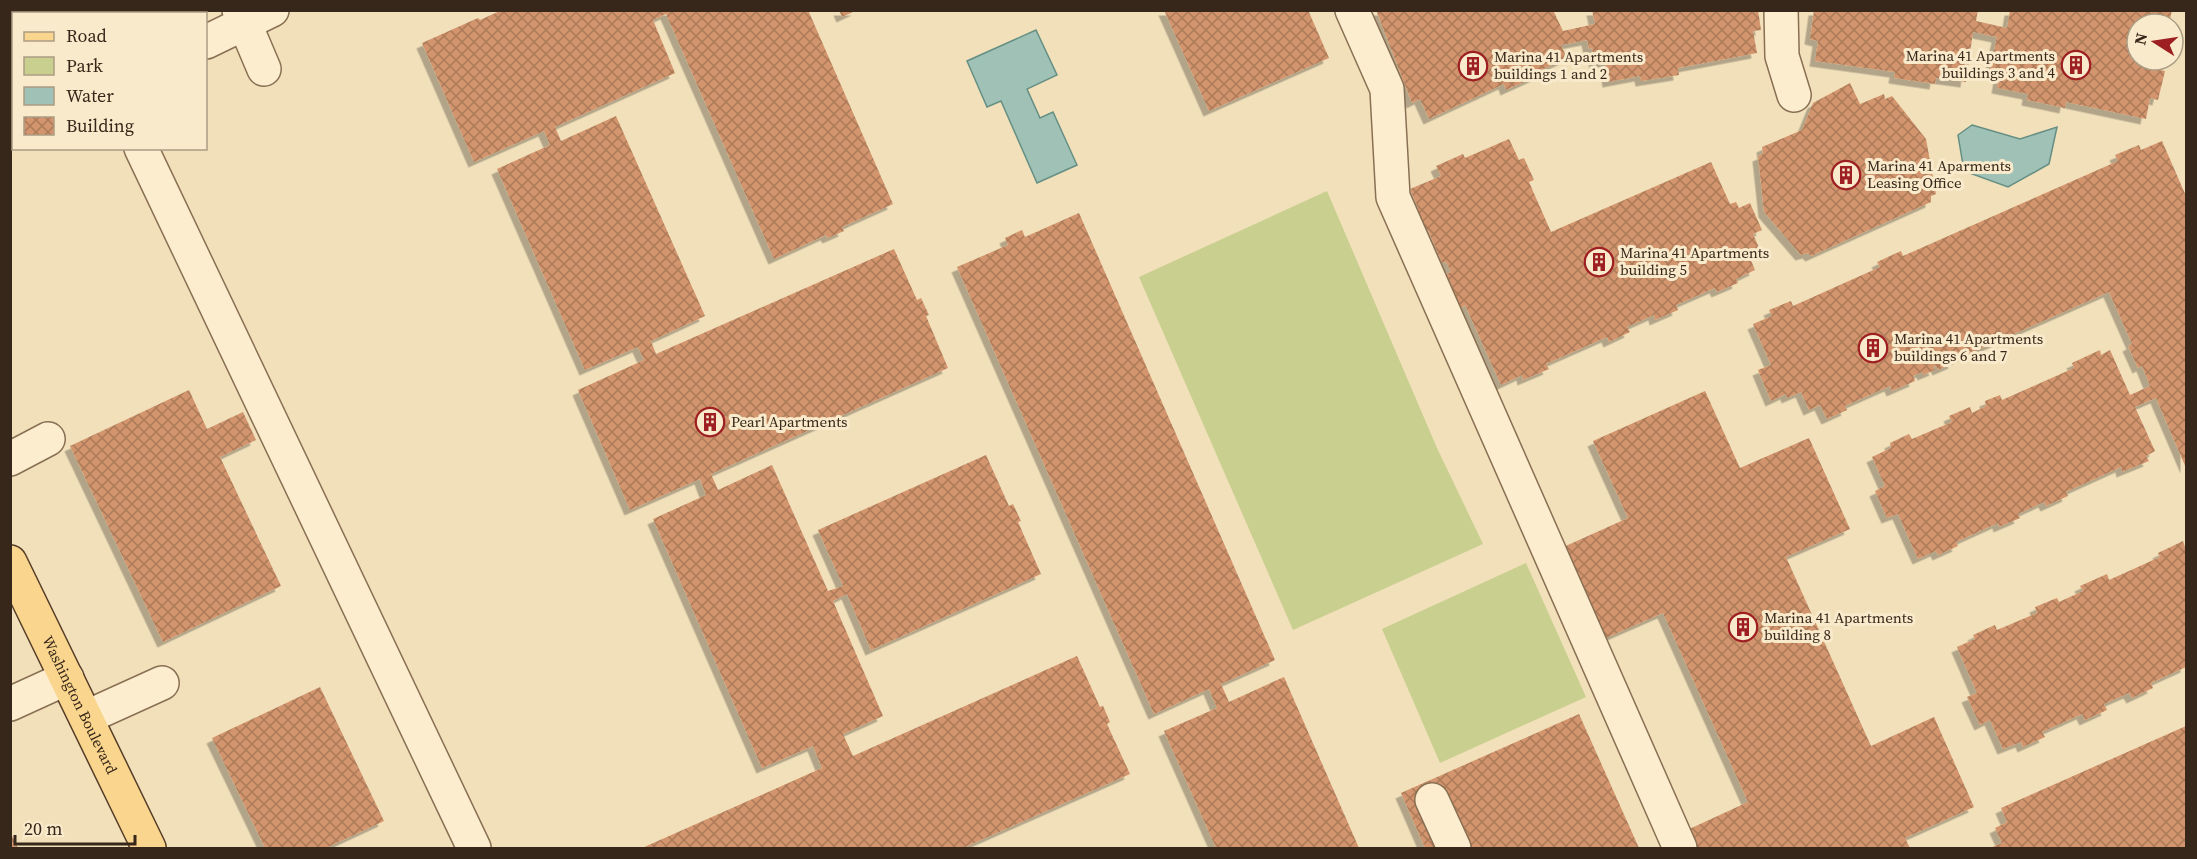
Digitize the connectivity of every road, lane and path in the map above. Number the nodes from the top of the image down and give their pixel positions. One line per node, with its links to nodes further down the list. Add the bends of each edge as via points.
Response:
1 (1352, 10): 19 (street, via 1387,89 1393,197)
2 (1781, 10): 6 (street, via 1782,56)
3 (252, 15): 4 (street); 5 (street)
4 (207, 41)
5 (264, 69)
6 (1794, 95)
7 (142, 150): 17 (street)
8 (48, 440): 9 (street)
9 (10, 459)
10 (10, 562): 11 (main road, Washington Boulevard)
11 (67, 678): 13 (street); 14 (main road, Washington Boulevard)
12 (162, 683): 14 (street)
13 (10, 704)
14 (87, 717): 16 (main road, Washington Boulevard)
15 (1432, 800): 18 (street)
16 (148, 849)
17 (474, 849)
18 (1454, 849)
19 (1680, 849)

